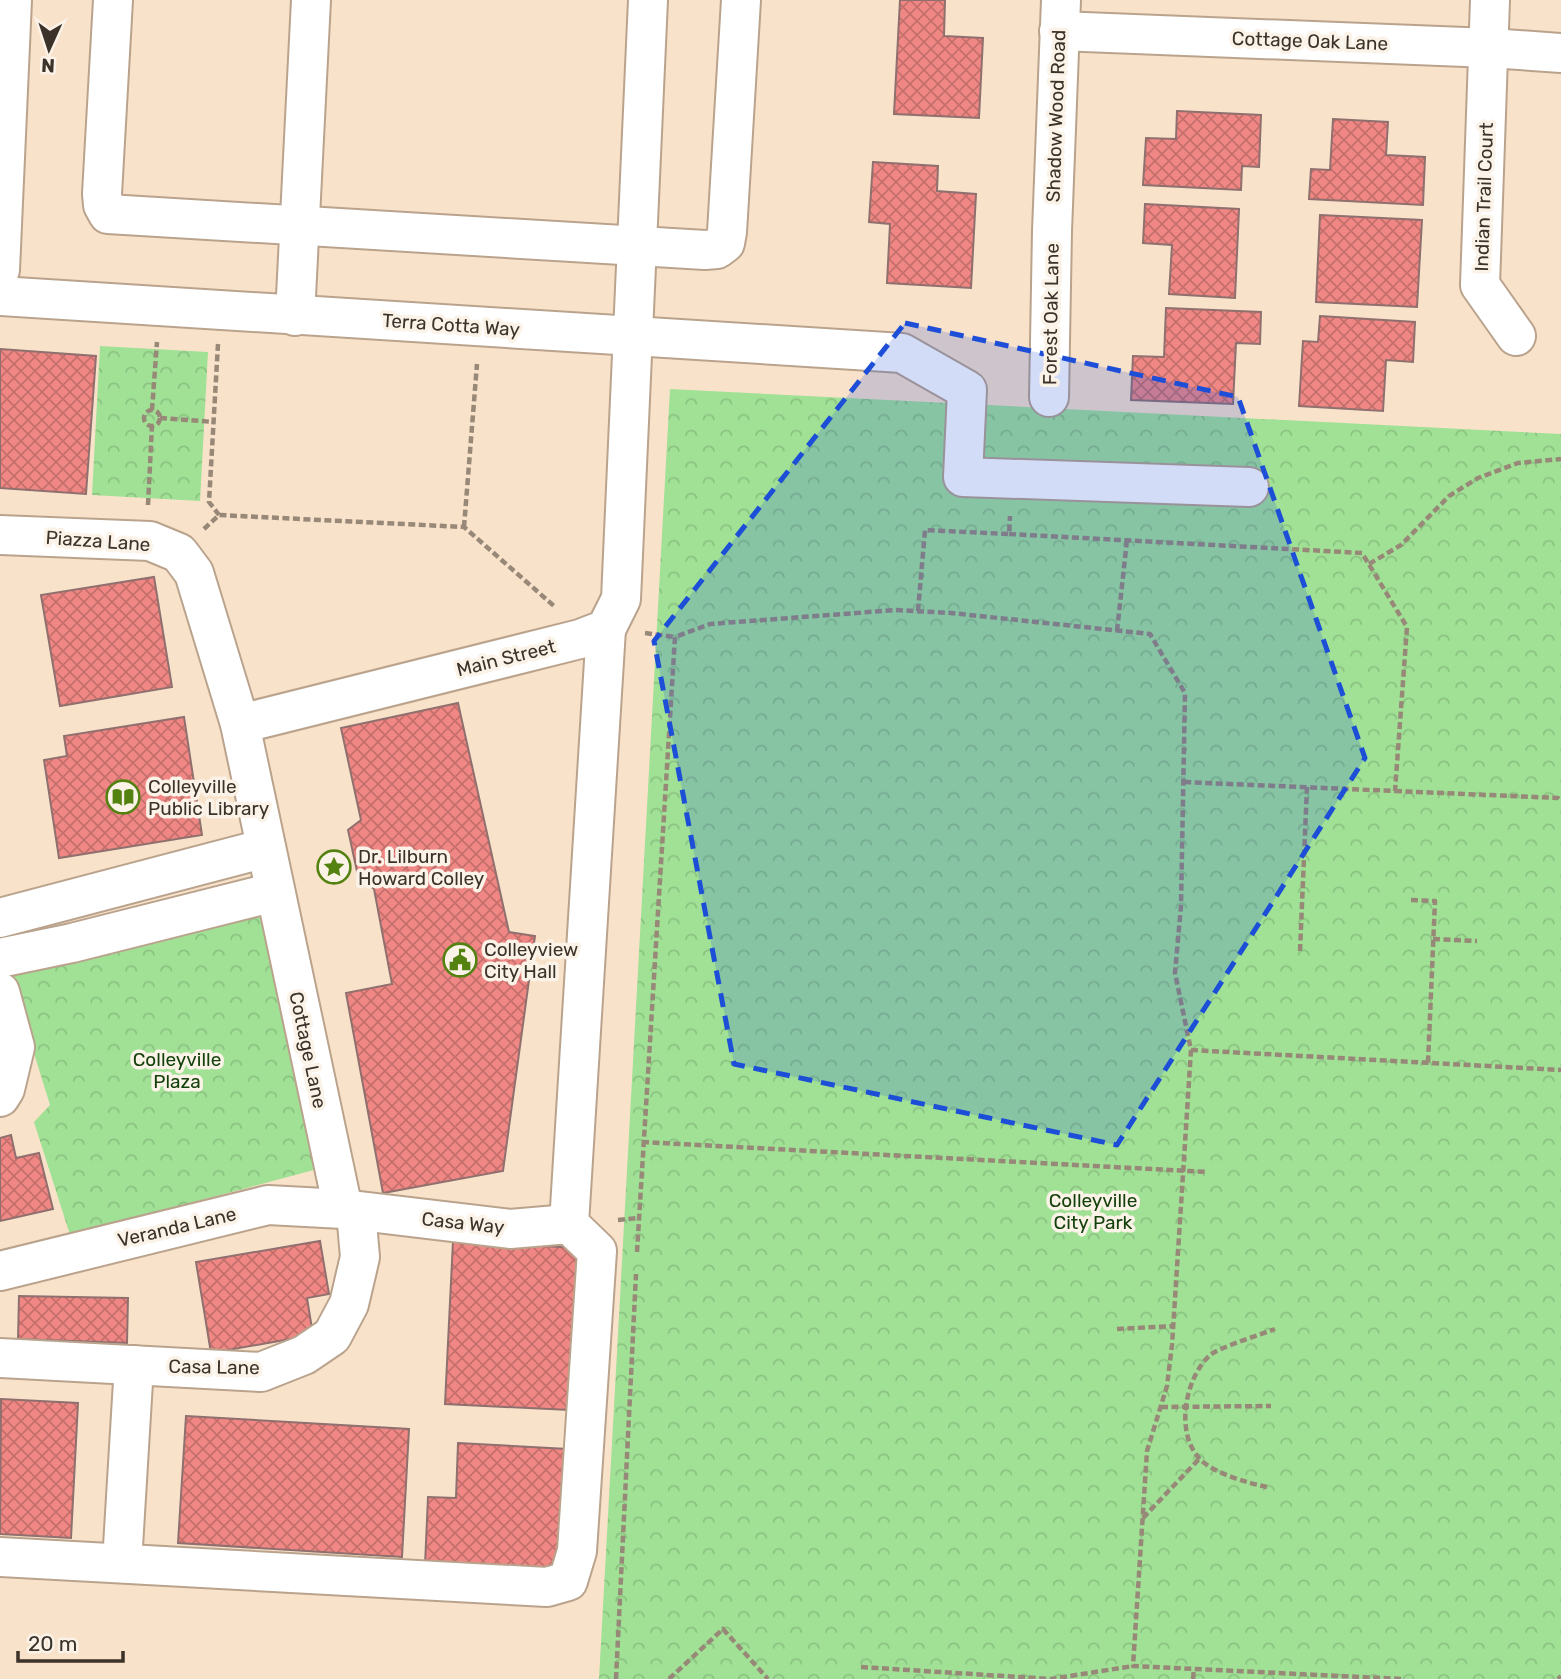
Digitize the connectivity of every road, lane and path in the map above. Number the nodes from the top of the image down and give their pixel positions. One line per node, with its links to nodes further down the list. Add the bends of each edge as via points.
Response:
1 (12, 0): 13 (street)
2 (113, 0): 10 (street, via 102,194 108,214)
3 (311, 0): 10 (street)
4 (649, 0): 12 (street)
5 (741, 0): 12 (street, via 725,243 705,250)
6 (1490, 0): 8 (street, Indian Trail Court)
7 (1060, 16): 8 (street, Cottage Oak Lane); 11 (street, Shadow Wood Road)
8 (1490, 48): 9 (street, Cottage Oak Lane); 19 (street, Indian Trail Court, via 1480,285)
9 (1561, 53)
10 (299, 227): 12 (street); 16 (street)
11 (1052, 231): 21 (street, Forest Oak Lane)
12 (636, 246): 18 (street)
13 (0, 270)
14 (0, 296): 15 (street, Terra Cotta Way)
15 (219, 311): 16 (street, Terra Cotta Way); 24 (path)
16 (295, 316): 17 (street, Terra Cotta Way)
17 (480, 327): 18 (street, Terra Cotta Way); 31 (path)
18 (633, 336): 27 (street, Terra Cotta Way, via 902,353 967,390 963,477); 39 (street, via 621,599)
19 (1516, 336)
20 (157, 342): 22 (path)
21 (1049, 397)
22 (152, 410): 23 (path); 25 (path, via 144,418)
23 (160, 418): 24 (path); 25 (path)
24 (214, 422): 30 (path, via 209,502)
25 (152, 425): 29 (path)
26 (1561, 459): 36 (path, via 1518,463 1478,478 1449,496 1401,545)
27 (1012, 479): 28 (street); 32 (path)
28 (1249, 487)
29 (148, 508)
30 (219, 514): 31 (path); 35 (path)
31 (464, 527): 37 (path)
32 (1009, 534): 34 (path); 38 (path, via 925,530)
33 (0, 535): 35 (street, Piazza Lane, via 150,541)
34 (1126, 540): 36 (path, via 1363,553); 40 (path)
35 (179, 553): 41 (street, via 194,573)
36 (1369, 564): 44 (path, via 1408,627)
37 (556, 608)
38 (918, 611): 40 (path); 59 (path, via 710,624 675,637)
39 (606, 629): 41 (street, Main Street); 63 (street)
40 (1117, 631): 42 (path, via 1150,634 1185,693)
41 (240, 724): 46 (street)
42 (1183, 782): 43 (path); 55 (path, via 1175,972)
43 (1307, 786): 44 (path); 52 (path)
44 (1395, 791): 45 (path)
45 (1560, 798)
46 (266, 848): 47 (street); 49 (street)
47 (274, 892): 53 (street); 62 (street, Cottage Lane)
48 (1411, 900): 50 (path, via 1435,901)
49 (0, 918)
50 (1433, 939): 51 (path); 56 (path)
51 (1477, 942)
52 (1300, 951)
53 (0, 958)
54 (0, 992): 58 (street, via 15,1047)
55 (1191, 1050): 56 (path); 60 (path)
56 (1428, 1063): 57 (path)
57 (1561, 1070)
58 (0, 1097)
59 (642, 1142): 60 (path); 81 (path)
60 (1183, 1171): 61 (path); 65 (path)
61 (1208, 1172)
62 (349, 1210): 63 (street, Casa Way, via 510,1228); 64 (street, Veranda Lane, via 268,1205); 69 (street, Casa Lane, via 360,1257 349,1304 331,1336 304,1355 261,1372)
63 (569, 1224): 77 (street, via 597,1251 577,1551 568,1581 547,1587)
64 (0, 1271)
65 (1173, 1326): 66 (path); 71 (path)
66 (1117, 1329)
67 (1275, 1329): 72 (path, via 1210,1354 1190,1385)
68 (0, 1358): 69 (street, Casa Lane)
69 (134, 1365): 77 (street)
70 (1271, 1406): 72 (path)
71 (1161, 1407): 72 (path); 75 (path, via 1147,1451)
72 (1184, 1407): 73 (path, via 1188,1440)
73 (1199, 1459): 74 (path, via 1238,1480); 75 (path)
74 (1267, 1487)
75 (1143, 1519): 78 (path)
76 (0, 1557): 77 (street)
77 (122, 1563)
78 (1133, 1666): 79 (path, via 1051,1679); 80 (path)
79 (861, 1667)
80 (1194, 1669): 84 (path); 85 (path)
81 (616, 1679)
82 (669, 1679): 83 (path, via 723,1629)
83 (768, 1679)
84 (1194, 1679)
85 (1402, 1679)

